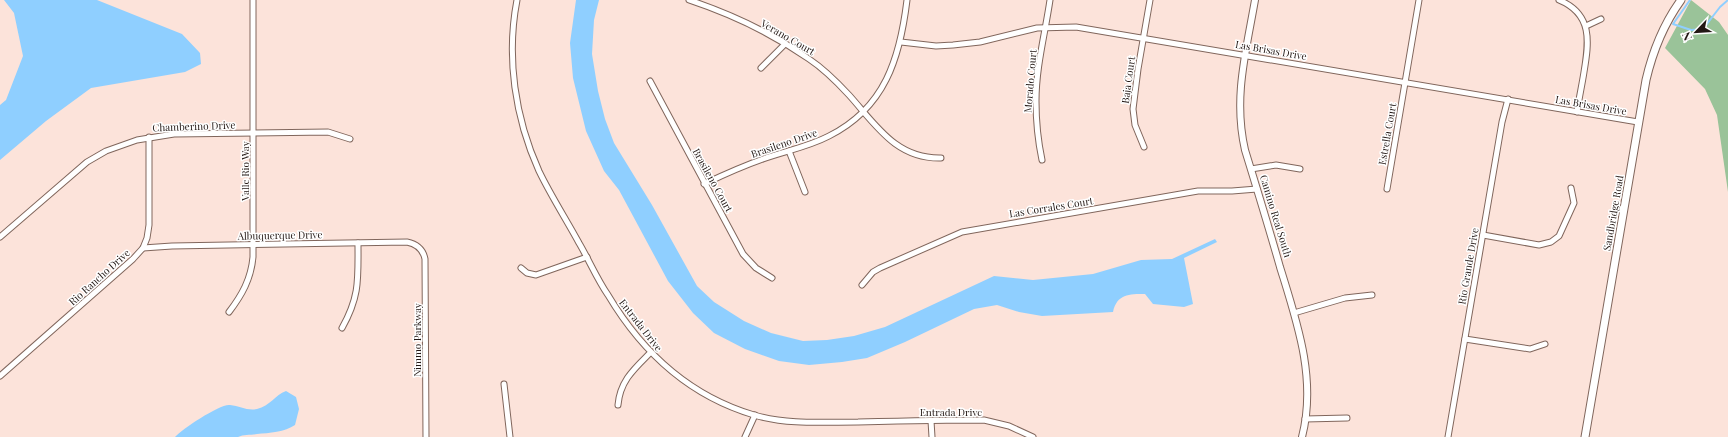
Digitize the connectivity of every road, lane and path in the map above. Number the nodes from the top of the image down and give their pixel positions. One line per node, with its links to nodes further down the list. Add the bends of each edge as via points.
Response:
1 (253, 0): 25 (street, Valle Rio Way)
2 (517, 0): 45 (street, Entrada Drive, via 512,43 513,71 521,118 540,172)
3 (689, 0): 16 (street, Verano Court, via 739,19)
4 (907, 0): 15 (street, Brasileno Drive)
5 (1050, 0): 13 (street, Morado Court)
6 (1150, 0): 14 (street, Baja Court)
7 (1255, 0): 17 (street, Camino Real South)
8 (1419, 0): 20 (street, Estrella Court)
9 (1559, 0): 12 (street, via 1576,11)
10 (1681, 0): 24 (main road, Sandbridge Road, via 1657,42)
11 (1601, 19): 12 (street)
12 (1586, 26): 23 (street, via 1589,39)
13 (1046, 27): 14 (street, Las Brisas Drive, via 1076,27); 15 (street, Las Brisas Drive, via 966,44 936,46); 31 (street, Morado Court, via 1036,100 1036,122)
14 (1144, 38): 17 (street, Las Brisas Drive); 28 (street, Baja Court, via 1133,109 1135,125)
15 (900, 42): 22 (street, Brasileno Drive, via 894,62 882,86)
16 (785, 44): 18 (street); 22 (street, Verano Court, via 826,72)
17 (1246, 55): 20 (street, Las Brisas Drive); 32 (street, Camino Real South, via 1240,92 1240,122)
18 (761, 68)
19 (650, 81): 34 (street, Brasileno Court)
20 (1405, 82): 21 (street, Las Brisas Drive); 37 (street, Estrella Court)
21 (1508, 99): 23 (street, Las Brisas Drive); 39 (street, Rio Grande Drive)
22 (863, 111): 29 (street, Brasileno Drive, via 829,137); 30 (street, Verano Court, via 887,137 909,152 922,157)
23 (1577, 112): 24 (street, Las Brisas Drive)
24 (1638, 122): 70 (main road, Sandbridge Road)
25 (254, 133): 26 (street, Chamberino Drive, via 174,134); 27 (street, Chamberino Drive, via 328,132); 42 (street, Valle Rio Way)
26 (150, 137): 40 (street, Chamberino Drive, via 106,151 87,162); 44 (street, Rio Rancho Drive, via 150,210 147,238)
27 (350, 139)
28 (1144, 147)
29 (789, 150): 34 (street, Brasileno Drive); 38 (street)
30 (941, 158)
31 (1042, 160)
32 (1251, 169): 33 (street, via 1276,165); 36 (street, Camino Real South)
33 (1300, 169)
34 (704, 184): 47 (street, Brasileno Court, via 743,254 756,268)
35 (1571, 188): 39 (street, via 1574,203 1559,236 1551,242 1539,245)
36 (1257, 189): 48 (street, Las Corrales Court, via 1198,191 962,232 880,268); 51 (street, Camino Real South)
37 (1387, 189)
38 (805, 192)
39 (1482, 235): 53 (street, Rio Grande Drive)
40 (0, 237)
41 (358, 243): 42 (street, Albuquerque Drive); 43 (street, Albuquerque Drive, via 407,242); 52 (street, via 358,284 351,312)
42 (254, 244): 44 (street, Albuquerque Drive); 50 (street, Valle Rio Way, via 250,277 241,297)
43 (417, 245): 63 (street, Nimmo Parkway, via 425,259)
44 (143, 248): 56 (street, Rio Rancho Drive)
45 (587, 257): 46 (street, via 536,275); 55 (street, Entrada Drive, via 620,314)
46 (521, 268)
47 (772, 278)
48 (862, 285)
49 (1372, 295): 51 (street, via 1345,298)
50 (229, 312)
51 (1294, 313): 61 (street, Camino Real South, via 1305,357)
52 (342, 328)
53 (1465, 339): 54 (street, via 1530,350); 69 (street, Rio Grande Drive)
54 (1544, 344)
55 (650, 353): 58 (street, via 625,379); 59 (street, Entrada Drive, via 686,383)
56 (0, 376)
57 (504, 384): 64 (street)
58 (618, 405)
59 (755, 416): 62 (street, Entrada Drive, via 802,423); 65 (street)
60 (1347, 418): 61 (street)
61 (1305, 419): 68 (street, Camino Real South)
62 (931, 421): 66 (street); 67 (street, Entrada Drive, via 990,421)
63 (426, 437)
64 (510, 437)
65 (745, 437)
66 (932, 437)
67 (1033, 437)
68 (1302, 437)
69 (1448, 437)
70 (1585, 437)

